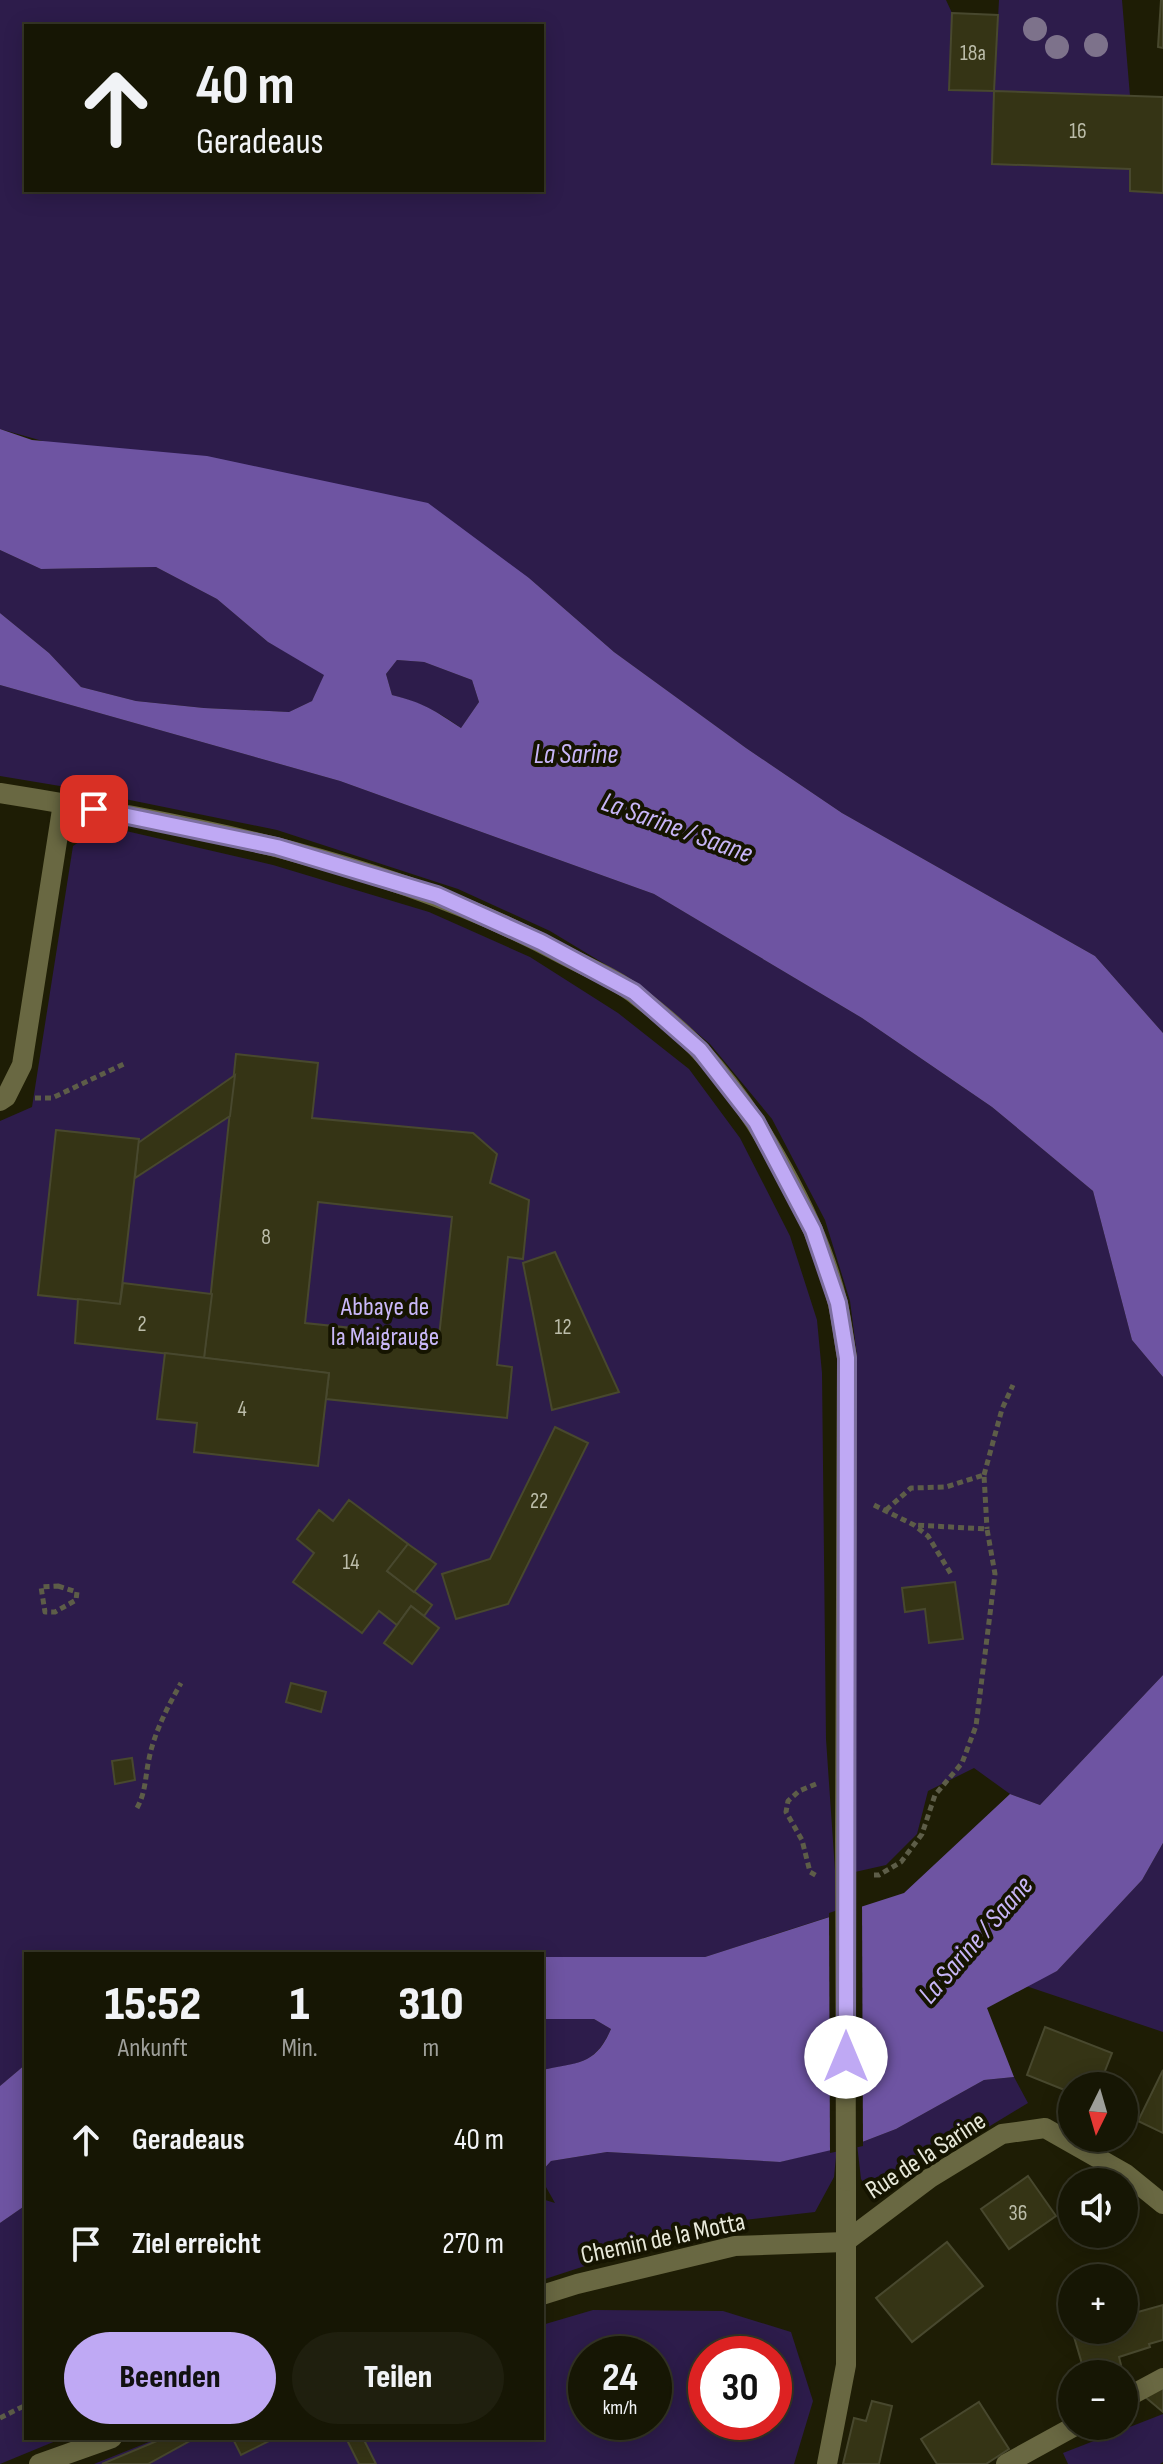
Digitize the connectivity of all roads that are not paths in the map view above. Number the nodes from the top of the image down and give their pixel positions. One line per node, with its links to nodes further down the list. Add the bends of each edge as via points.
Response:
1 (0, 793): 2 (street, Rue de la Sarine)
2 (63, 803): 3 (street, via 22,1065); 5 (street, Rue de la Sarine, bridge, via 277,847 437,895 541,942 634,992 700,1050 756,1122 813,1230 838,1303 847,1358)
3 (3, 1099)
4 (1163, 2204): 5 (street, Rue de la Sarine, via 1126,2174 1045,2128 1002,2134 930,2178)
5 (845, 2242): 6 (street, Chemin de la Motta, via 735,2246); 12 (street, Rue de la Sarine, via 846,2365)
6 (544, 2294)
7 (1163, 2378): 8 (street)
8 (1138, 2391)
9 (1058, 2435): 13 (street)
10 (106, 2440): 11 (street)
11 (39, 2464)
12 (827, 2464)
13 (1006, 2464)

